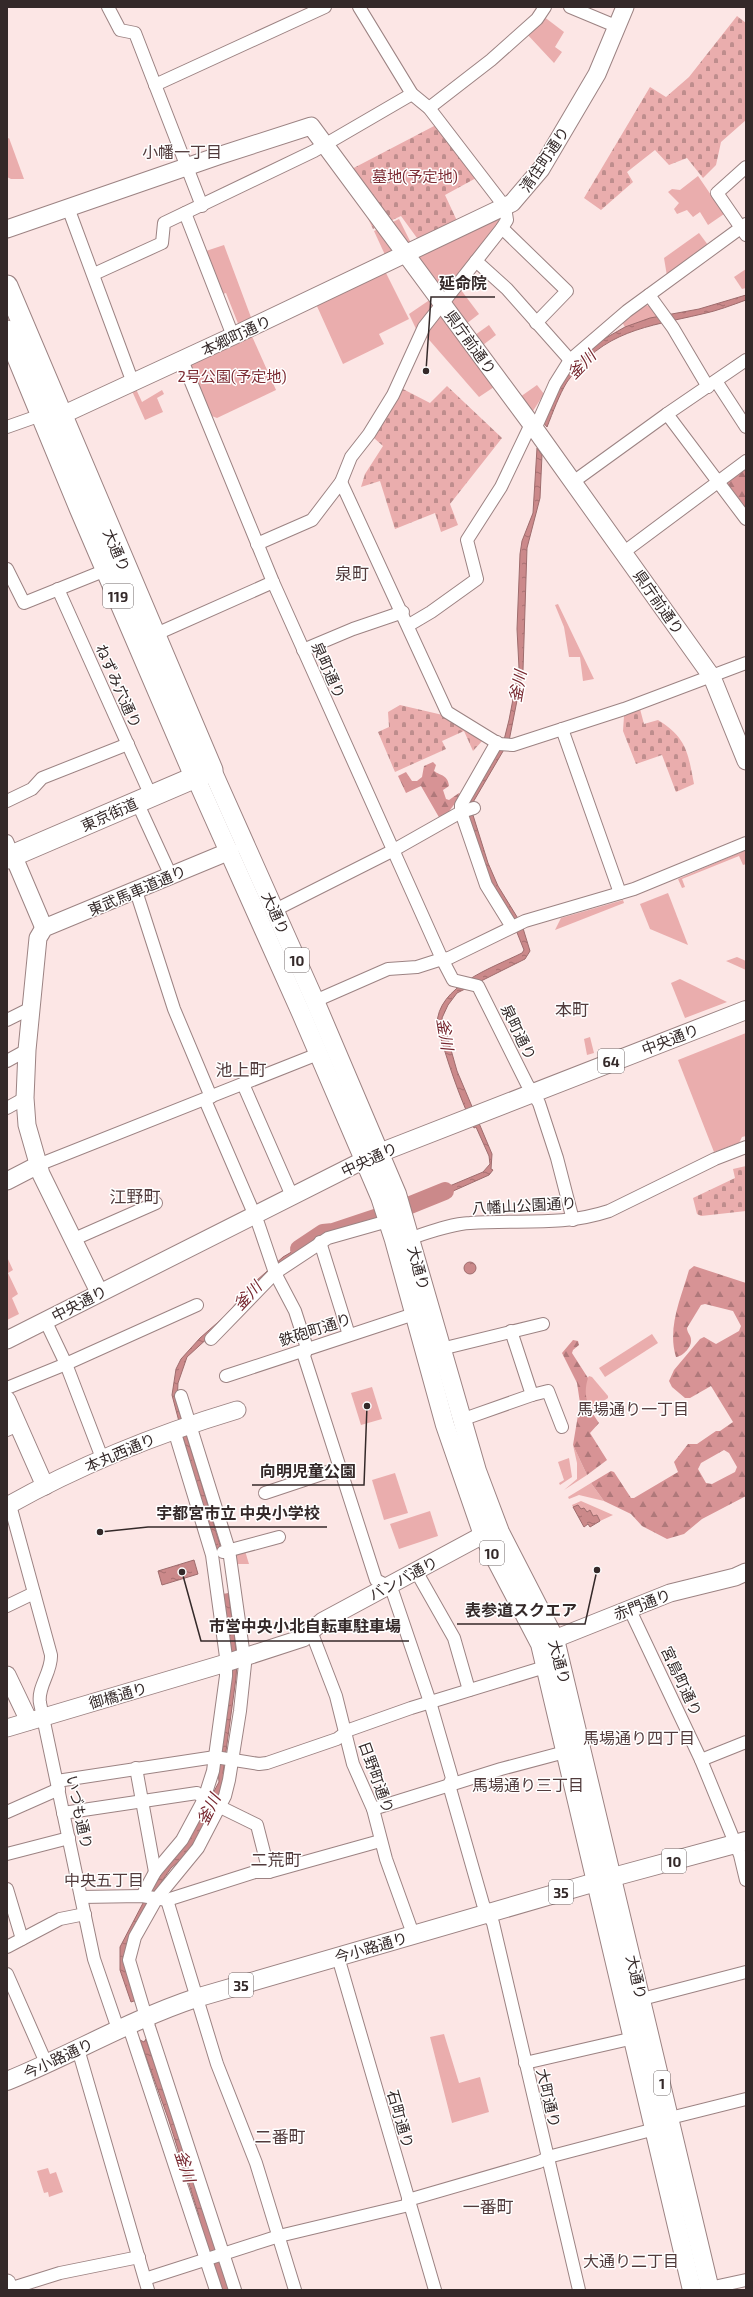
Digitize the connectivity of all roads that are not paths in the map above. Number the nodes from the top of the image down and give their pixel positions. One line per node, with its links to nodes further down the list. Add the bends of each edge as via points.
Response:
1 (108, 7): 8 (street, via 120,30 135,33)
2 (325, 7): 8 (street)
3 (359, 7): 9 (street)
4 (545, 7): 10 (street, via 537,19 491,60)
5 (570, 7): 7 (street)
6 (625, 7): 7 (street, 清住町通り)
7 (618, 27): 13 (street, 清住町通り, via 597,74 541,169 519,197)
8 (155, 84): 12 (street)
9 (412, 94): 10 (street); 12 (street, via 328,143)
10 (429, 108): 13 (street)
11 (746, 167): 18 (street, via 717,193)
12 (202, 206): 15 (street)
13 (505, 207): 16 (street, via 506,220); 19 (street, 清住町通り)
14 (70, 213): 21 (street)
15 (185, 213): 21 (street, via 164,223 162,243); 27 (street)
16 (502, 228): 20 (street); 25 (street, via 567,291)
17 (7, 229): 19 (street, 県庁前通り, via 311,126)
18 (744, 229): 23 (street)
19 (407, 255): 24 (street, 県庁前通り); 27 (street, 本郷町通り)
20 (476, 261): 24 (street); 25 (street, via 507,289)
21 (94, 274): 31 (street)
22 (7, 286): 34 (highway, 大通り / 119)
23 (649, 295): 29 (street); 32 (street)
24 (443, 303): 35 (street, 県庁前通り); 40 (street, via 424,327 393,395 369,434 351,457)
25 (536, 323): 29 (street)
26 (7, 331): 34 (highway, 大通り / 119)
27 (233, 336): 28 (street, 本郷町通り)
28 (182, 360): 31 (street, 本郷町通り); 43 (street, 泉町通り)
29 (570, 360): 35 (street)
30 (746, 360): 32 (street)
31 (133, 383): 34 (street, 本郷町通り)
32 (712, 384): 33 (street); 37 (street)
33 (667, 414): 39 (street); 41 (street)
34 (51, 415): 36 (street); 46 (highway, 大通り / 119); 51 (highway, 大通り / 119)
35 (533, 426): 41 (street, 県庁前通り); 50 (street, via 502,487 467,540 477,574 476,579 432,612)
36 (7, 427)
37 (746, 427)
38 (746, 461): 39 (street)
39 (718, 481): 42 (street); 44 (street)
40 (340, 482): 43 (street, via 312,520); 49 (street)
41 (573, 482): 44 (street, 県庁前通り)
42 (746, 519)
43 (257, 544): 47 (street, 泉町通り)
44 (624, 552): 54 (street, 県庁前通り)
45 (7, 569): 48 (street, via 24,603)
46 (106, 570): 48 (street); 59 (highway, 大通り / 119)
47 (273, 582): 51 (street); 52 (street, 泉町通り)
48 (58, 589): 57 (street, ねずみ穴通り)
49 (402, 612): 50 (street); 52 (street)
50 (409, 625): 56 (street, via 447,712)
51 (154, 635): 59 (highway, 大通り / 119)
52 (303, 650): 67 (street, 泉町通り)
53 (746, 663): 54 (street)
54 (712, 677): 55 (street); 58 (street, 県庁前通り)
55 (562, 729): 56 (street, via 513,745); 70 (street)
56 (497, 742): 63 (street, via 461,805)
57 (128, 744): 60 (street, ねずみ穴通り); 61 (street, via 42,778 32,789)
58 (746, 761)
59 (204, 773): 60 (highway, 東京街道); 66 (main road, 大通り / 10); 71 (main road, 大通り / 10)
60 (144, 799): 65 (highway, 東京街道); 68 (street, ねずみ穴通り)
61 (7, 801)
62 (474, 808): 63 (street)
63 (461, 812): 67 (street); 72 (street, via 486,885)
64 (746, 843): 70 (street)
65 (9, 851): 73 (street)
66 (230, 851): 68 (street, 東武馬車道通り); 80 (main road, 大通り / 10)
67 (392, 851): 71 (street); 74 (street, 泉町通り)
68 (171, 876): 69 (street, 東武馬車道通り)
69 (136, 891): 73 (street, 東武馬車道通り); 85 (street, via 174,1009)
70 (620, 893): 72 (street)
71 (275, 910): 75 (main road, 大通り / 10)
72 (512, 927): 74 (street, via 449,958)
73 (44, 928): 76 (street, via 38,938)
74 (442, 958): 75 (street, via 417,967 388,969); 83 (street, 泉町通り, via 453,980 478,986)
75 (315, 1001): 88 (main road, 大通り / 10)
76 (31, 1008): 78 (street); 79 (street)
77 (746, 1010): 83 (main road, 中央通り / 64)
78 (7, 1020)
79 (27, 1050): 81 (street); 84 (street)
80 (318, 1054): 82 (street); 89 (main road, 大通り / 10)
81 (7, 1061)
82 (243, 1084): 85 (street); 92 (street)
83 (532, 1092): 88 (main road, 中央通り / 64); 96 (street, 泉町通り, via 539,1103 557,1158)
84 (25, 1098): 86 (street); 90 (street, via 27,1125)
85 (208, 1099): 90 (street); 94 (street)
86 (7, 1108)
87 (746, 1147): 96 (street, 八幡山公園通り, via 715,1159 609,1212)
88 (380, 1152): 89 (main road, 中央通り / 64); 95 (main road, 大通り / 10, via 397,1194)
89 (364, 1160): 92 (street, 中央通り); 95 (main road, 大通り / 10, via 380,1197)
90 (38, 1165): 91 (street); 98 (street)
91 (7, 1181)
92 (292, 1196): 94 (street, 中央通り)
93 (156, 1202): 98 (street)
94 (255, 1214): 100 (street); 101 (street, 中央通り)
95 (396, 1218): 97 (main road, 大通り / 10); 99 (street); 103 (main road, 大通り / 10)
96 (573, 1220): 97 (street, 八幡山公園通り, via 468,1223)
97 (411, 1238): 111 (main road, 大通り / 10)
98 (72, 1240): 101 (street)
99 (320, 1242): 100 (street); 107 (street)
100 (273, 1268): 108 (street); 110 (street, via 295,1311)
101 (99, 1292): 104 (street, 中央通り)
102 (197, 1304): 112 (street)
103 (414, 1314): 107 (street, 鉄砲町通り); 128 (main road, 大通り / 10, via 445,1425)
104 (46, 1320): 109 (street, 中央通り); 112 (street)
105 (542, 1324): 106 (street)
106 (511, 1331): 111 (street); 115 (street)
107 (350, 1335): 110 (street, 鉄砲町通り)
108 (211, 1339)
109 (7, 1340)
110 (307, 1348): 113 (street, 鉄砲町通り); 124 (street, via 304,1356)
111 (441, 1349): 119 (main road, 大通り / 10)
112 (66, 1364): 114 (street); 123 (street)
113 (226, 1376)
114 (7, 1388)
115 (532, 1395): 119 (street); 122 (street, via 548,1391)
116 (181, 1396): 121 (street)
117 (7, 1400): 120 (street)
118 (237, 1410): 121 (street, 本丸西通り)
119 (461, 1420): 128 (main road, 大通り / 10)
120 (12, 1427): 125 (street)
121 (182, 1427): 123 (street, 本丸西通り); 130 (street); 130 (street)
122 (562, 1427)
123 (102, 1458): 125 (street, 本丸西通り)
124 (340, 1468): 126 (street); 133 (street, via 376,1580)
125 (45, 1486): 127 (street, 本丸西通り)
126 (265, 1493)
127 (8, 1505): 134 (street, いづも通り)
128 (490, 1531): 131 (street, バンバ通り); 138 (main road, 大通り / 10)
129 (279, 1537): 130 (street)
130 (220, 1552): 139 (street); 139 (street)
131 (416, 1571): 133 (street, バンバ通り); 142 (street, via 454,1638)
132 (746, 1572): 136 (street, 赤門通り, via 670,1593)
133 (388, 1586): 137 (street, バンバ通り, via 323,1621); 143 (street, 大町通り, via 393,1593)
134 (34, 1593): 135 (street); 144 (street, いづも通り, via 52,1655)
135 (7, 1606)
136 (629, 1608): 138 (street, 赤門通り); 151 (street, 宮島町通り)
137 (311, 1631): 139 (street, 御橋通り, via 302,1638); 146 (street, 日野町通り, via 336,1696)
138 (548, 1642): 140 (main road, 大通り / 10); 166 (main road, 大通り / 10)
139 (236, 1660): 144 (street, 御橋通り); 149 (street, via 226,1676); 150 (street, via 240,1711)
140 (545, 1667): 142 (street); 148 (main road, 大通り / 10)
141 (7, 1675): 144 (street)
142 (469, 1690): 143 (street)
143 (430, 1702): 146 (street); 154 (street, 大町通り, via 452,1778)
144 (36, 1719): 145 (street, 御橋通り); 153 (street, いづも通り)
145 (7, 1728)
146 (345, 1733): 150 (street, via 337,1739 267,1763); 157 (street, 日野町通り, via 353,1764)
147 (746, 1742): 151 (street)
148 (565, 1752): 154 (street); 166 (main road, 大通り / 10)
149 (215, 1757): 150 (street); 152 (street); 156 (street, via 211,1779)
150 (232, 1760): 156 (street, via 227,1789)
151 (700, 1760): 162 (street, 宮島町通り)
152 (136, 1768): 153 (street); 155 (street)
153 (58, 1785): 158 (street); 159 (street, いづも通り)
154 (449, 1785): 157 (street); 172 (street, 大町通り, via 483,1904)
155 (142, 1800): 156 (street, via 197,1793); 159 (street); 164 (street)
156 (212, 1802): 164 (street); 165 (street, via 257,1825); 171 (street, via 198,1848)
157 (373, 1809): 161 (street, 日野町通り)
158 (7, 1812)
159 (63, 1812): 160 (street, いづも通り)
160 (68, 1838): 163 (street); 170 (street, いづも通り)
161 (380, 1841): 165 (street); 174 (street, 日野町通り)
162 (741, 1842): 166 (main road, 10); 167 (street, 宮島町通り)
163 (7, 1854)
164 (155, 1872): 169 (street)
165 (269, 1872): 171 (street, via 255,1872)
166 (605, 1880): 172 (main road, 今小路通り / 35); 181 (main road, 大通り / 1); 183 (main road, 大通り / 1)
167 (746, 1880)
168 (7, 1889): 175 (street)
169 (142, 1896): 170 (street); 171 (street)
170 (81, 1897): 173 (street, いづも通り)
171 (162, 1899): 180 (street); 182 (street, via 135,1938 129,1960)
172 (488, 1913): 174 (main road, 今小路通り / 35); 185 (street, 大町通り, via 493,1923)
173 (85, 1914): 175 (street, via 60,1919); 182 (street, いづも通り, via 94,1959)
174 (413, 1934): 177 (main road, 今小路通り / 35)
175 (22, 1939): 176 (street)
176 (7, 1947)
177 (338, 1957): 180 (main road, 今小路通り / 35); 192 (street, 石町通り)
178 (746, 1972): 181 (street)
179 (7, 1974): 186 (street)
180 (196, 1998): 182 (main road, 今小路通り / 35); 193 (street)
181 (642, 1999): 189 (main road, 大通り / 1)
182 (131, 2023): 184 (main road, 今小路通り / 35); 194 (street); 194 (street)
183 (634, 2038): 185 (street); 190 (main road, 大通り / 1)
184 (78, 2049): 186 (main road, 今小路通り / 35); 195 (street)
185 (524, 2063): 191 (street, 大町通り)
186 (47, 2065): 187 (main road, 今小路通り / 35)
187 (7, 2081)
188 (746, 2099): 189 (street)
189 (670, 2118): 199 (main road, 大通り / 1)
190 (656, 2129): 191 (street); 199 (main road, 大通り / 1)
191 (546, 2158): 192 (street); 204 (street, 大町通り)
192 (409, 2202): 193 (street); 203 (street, 石町通り)
193 (279, 2236): 194 (street); 202 (street)
194 (216, 2257): 197 (street); 200 (street); 201 (street)
195 (139, 2258): 197 (street); 198 (street, via 60,2273)
196 (746, 2280): 199 (street)
197 (146, 2284)
198 (8, 2287)
199 (698, 2289)
200 (216, 2290)
201 (235, 2290)
202 (295, 2290)
203 (435, 2290)
204 (579, 2290)

